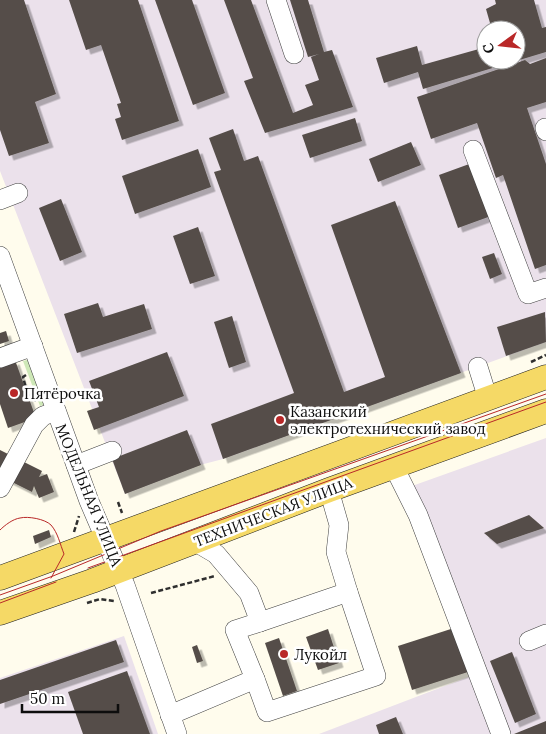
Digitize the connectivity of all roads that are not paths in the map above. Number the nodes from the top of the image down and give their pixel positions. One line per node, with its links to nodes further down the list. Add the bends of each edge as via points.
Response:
1 (276, 0): 2 (street)
2 (294, 54)
3 (473, 150): 7 (street, via 528,294)
4 (18, 193): 5 (street)
5 (0, 200)
6 (0, 256): 8 (street, МОДЕЛЬНАЯ УЛИЦА)
7 (546, 288)
8 (33, 346): 9 (street); 13 (street, МОДЕЛЬНАЯ УЛИЦА)
9 (0, 358)
10 (478, 367): 12 (street)
11 (546, 377): 12 (main road, ТЕХНИЧЕСКАЯ УЛИЦА)
12 (488, 399): 22 (main road, ТЕХНИЧЕСКАЯ УЛИЦА)
13 (56, 411): 16 (street, МОДЕЛЬНАЯ УЛИЦА); 18 (street, via 43,416 34,426)
14 (546, 411): 17 (main road, ТЕХНИЧЕСКАЯ УЛИЦА)
15 (112, 451): 16 (street)
16 (76, 465): 22 (street, МОДЕЛЬНАЯ УЛИЦА)
17 (394, 467): 19 (main road, ТЕХНИЧЕСКАЯ УЛИЦА); 20 (street)
18 (0, 488)
19 (330, 490): 23 (main road, ТЕХНИЧЕСКАЯ УЛИЦА); 26 (street, via 339,526 336,552)
20 (407, 493): 21 (street); 32 (street)
21 (404, 517)
22 (106, 539): 24 (street, МОДЕЛЬНАЯ УЛИЦА); 25 (main road, ТЕХНИЧЕСКАЯ УЛИЦА)
23 (194, 541): 24 (main road, ТЕХНИЧЕСКАЯ УЛИЦА); 28 (street, via 216,554 249,593)
24 (120, 570): 27 (main road, ТЕХНИЧЕСКАЯ УЛИЦА); 30 (street, МОДЕЛЬНАЯ УЛИЦА)
25 (0, 578)
26 (348, 592): 28 (street); 29 (street, via 376,676 267,712)
27 (0, 613)
28 (260, 622): 29 (street, via 236,630)
29 (255, 680): 30 (street)
30 (170, 715): 31 (street, МОДЕЛЬНАЯ УЛИЦА)
31 (177, 734)
32 (501, 734)

